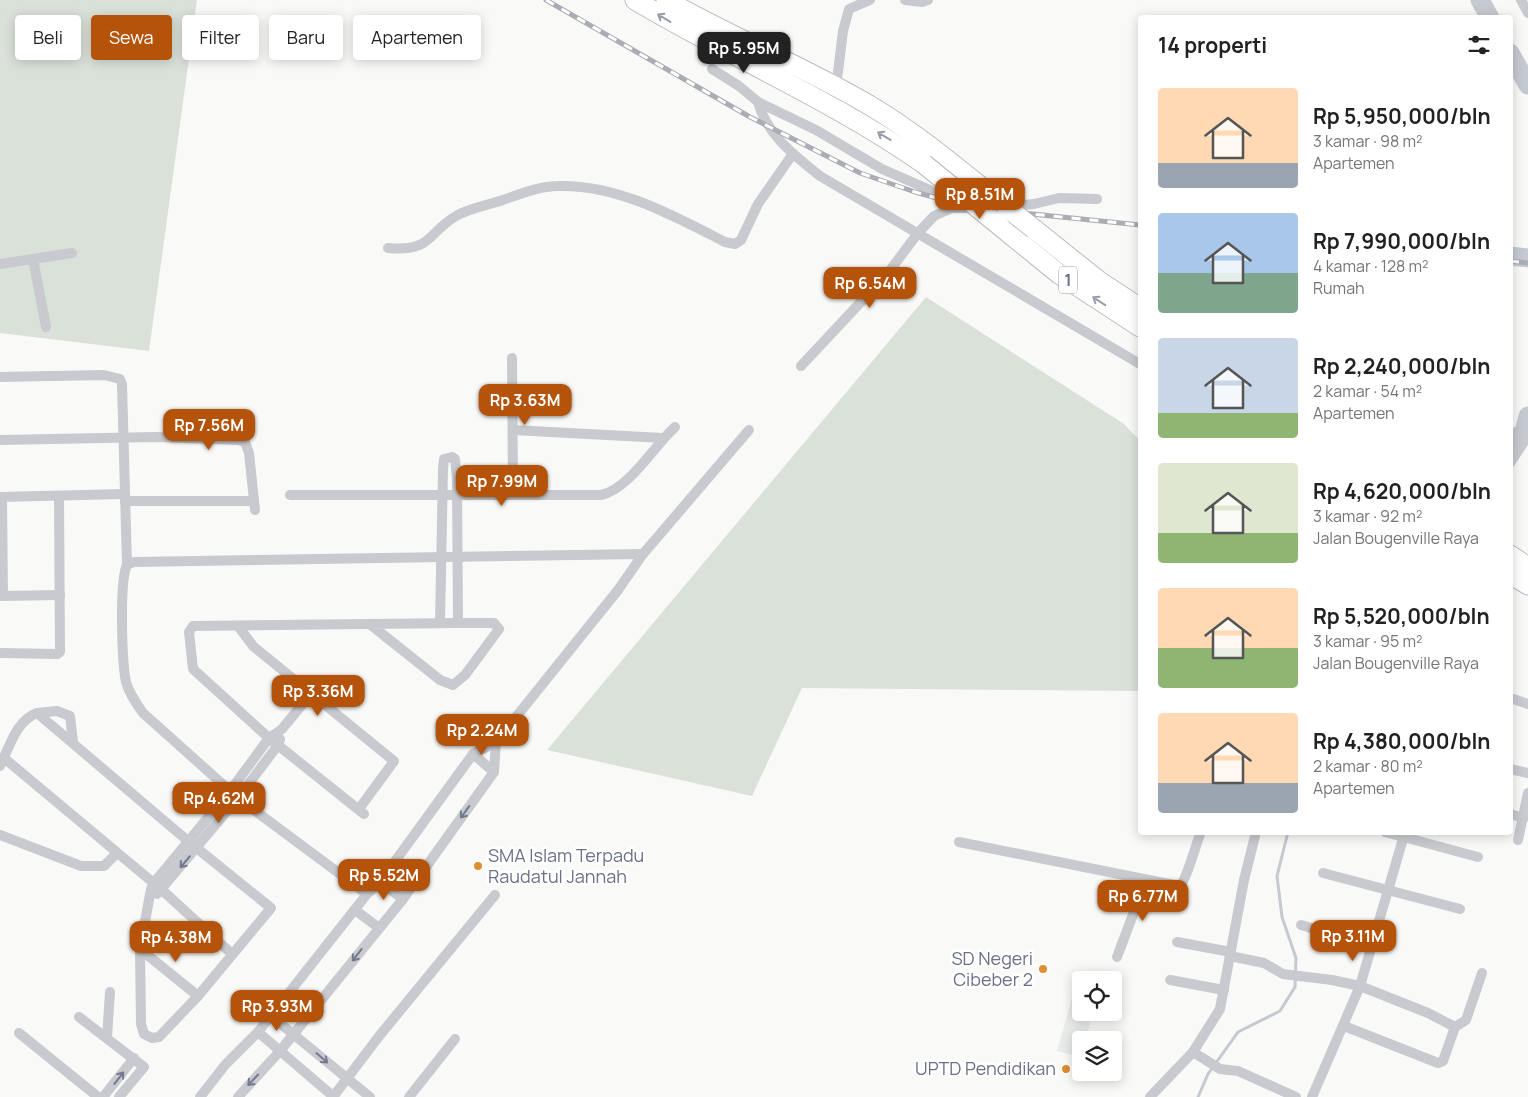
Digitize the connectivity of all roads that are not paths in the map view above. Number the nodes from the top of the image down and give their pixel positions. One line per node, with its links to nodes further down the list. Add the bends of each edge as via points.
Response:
1 (635, 0): 21 (highway, 1, one-way to 1, bridge, via 1059,274 924,164 854,118 693,35)
2 (666, 0): 9 (highway, 1)
3 (870, 0): 9 (street, via 849,9)
4 (905, 0): 5 (street)
5 (928, 0)
6 (1521, 0): 7 (street)
7 (1528, 13)
8 (712, 69): 10 (street)
9 (836, 88): 19 (highway, 1, bridge, via 900,124 1099,281)
10 (758, 102): 11 (street, via 768,126); 13 (street, via 816,130 875,165 930,190)
11 (792, 155): 14 (street, via 820,176); 15 (street, via 758,204 741,240 735,244 646,204 599,190 556,186 456,216 421,246)
12 (1098, 199): 13 (street, via 1059,198 1019,206)
13 (952, 208): 14 (street, via 934,216)
14 (918, 233): 23 (street, via 979,272); 24 (street, via 888,272)
15 (388, 248)
16 (72, 253): 17 (street)
17 (33, 259): 18 (street); 20 (street)
18 (0, 264)
19 (1138, 307)
20 (46, 327)
21 (1138, 327)
22 (512, 358): 27 (street)
23 (1138, 363)
24 (801, 366)
25 (0, 377): 30 (street, via 114,376 122,384)
26 (675, 427): 31 (street)
27 (513, 430): 31 (street); 36 (street)
28 (749, 430): 41 (street)
29 (1528, 436): 33 (street)
30 (123, 438): 32 (street); 40 (street); 40 (street, via 204,438 245,442 255,505)
31 (663, 438): 36 (street, via 610,494)
32 (0, 440)
33 (1513, 458)
34 (443, 494): 35 (street); 35 (street, via 444,459 452,457 455,459); 37 (street); 42 (street)
35 (457, 494): 36 (street); 44 (street)
36 (513, 494)
37 (290, 495)
38 (59, 496): 39 (street); 40 (street); 49 (street)
39 (1, 497): 50 (street)
40 (124, 498): 45 (street)
41 (643, 554): 44 (street); 63 (street)
42 (441, 557): 44 (street); 45 (street, via 134,562); 51 (street)
43 (1513, 557): 46 (highway)
44 (459, 558): 52 (street)
45 (127, 565): 70 (street, via 123,579 124,658 126,682 134,700 143,713)
46 (1528, 566)
47 (1513, 576): 48 (highway)
48 (1528, 585)
49 (60, 595): 50 (street); 55 (street, via 60,652)
50 (1, 596)
51 (440, 623): 52 (street); 53 (street)
52 (458, 623): 53 (street, via 494,623 499,629 465,675 453,685 440,680)
53 (371, 625): 54 (street)
54 (238, 626): 56 (street, via 253,646); 61 (street, via 191,627 191,664)
55 (0, 653)
56 (310, 695): 60 (street); 64 (street, via 395,762 361,811)
57 (1513, 699): 58 (street)
58 (1528, 704)
59 (37, 713): 62 (street); 62 (street, via 57,711 70,716); 66 (street, via 20,724)
60 (282, 730): 61 (street); 64 (street)
61 (268, 738): 64 (street); 70 (street)
62 (73, 742): 81 (street)
63 (496, 742): 65 (street); 68 (street)
64 (278, 745): 72 (street)
65 (473, 754): 68 (street); 86 (street)
66 (2, 762): 82 (street)
67 (1513, 770): 69 (street)
68 (494, 772): 91 (street, one-way to 91)
69 (1528, 773)
70 (230, 790): 72 (street); 81 (street)
71 (1528, 793): 74 (street)
72 (238, 798): 81 (street); 89 (street)
73 (1513, 815): 74 (street)
74 (1524, 818): 79 (street)
75 (1200, 835): 85 (street, via 1183,884)
76 (1255, 835): 100 (street)
77 (1405, 835): 83 (street); 88 (street)
78 (0, 836): 82 (street, via 80,866 104,866)
79 (1518, 840)
80 (959, 842): 85 (street)
81 (192, 845): 87 (street); 99 (street, via 274,910)
82 (117, 854): 87 (street)
83 (1478, 857)
84 (1323, 873): 88 (street)
85 (1146, 880): 101 (street)
86 (380, 882): 89 (street); 91 (street)
87 (158, 887): 98 (street, via 150,898); 99 (street)
88 (1388, 889): 93 (street); 97 (street)
89 (367, 894): 92 (street)
90 (495, 895): 120 (street)
91 (403, 899): 95 (street)
92 (356, 910): 95 (street); 108 (street)
93 (1460, 910)
94 (1301, 925): 97 (street)
95 (379, 928): 114 (street, one-way to 114)
96 (1177, 942): 100 (street)
97 (1371, 946): 104 (street)
98 (140, 949): 107 (street); 107 (street, via 141,1024 144,1034 152,1038 162,1035)
99 (232, 954): 107 (street)
100 (1231, 954): 104 (street, via 1264,963 1283,974); 105 (street)
101 (1117, 956)
102 (1482, 973): 111 (street, via 1466,1020)
103 (1170, 980): 105 (street)
104 (1360, 986): 110 (street); 111 (street)
105 (1224, 990): 118 (street, via 1220,1009)
106 (110, 992): 115 (street)
107 (198, 996)
108 (271, 1016): 112 (street); 114 (street)
109 (79, 1017): 115 (street)
110 (1344, 1026): 111 (street, via 1438,1063 1446,1056); 121 (street)
111 (1455, 1027)
112 (258, 1032): 117 (street); 125 (street, via 225,1065)
113 (19, 1033): 122 (street)
114 (294, 1034): 117 (street); 120 (street, one-way to 120)
115 (106, 1038): 119 (street)
116 (455, 1040): 129 (street)
117 (280, 1051): 126 (street, one-way to 126); 127 (street)
118 (1193, 1052): 130 (street); 131 (street, via 1216,1067 1238,1071)
119 (134, 1058): 123 (street, one-way to 119); 124 (street, via 144,1066)
120 (347, 1079): 127 (street); 128 (street)
121 (1314, 1096)
122 (98, 1097)
123 (103, 1097)
124 (119, 1097)
125 (200, 1097)
126 (238, 1097)
127 (333, 1097)
128 (370, 1097)
129 (409, 1097)
130 (1150, 1097)
131 (1296, 1097)

